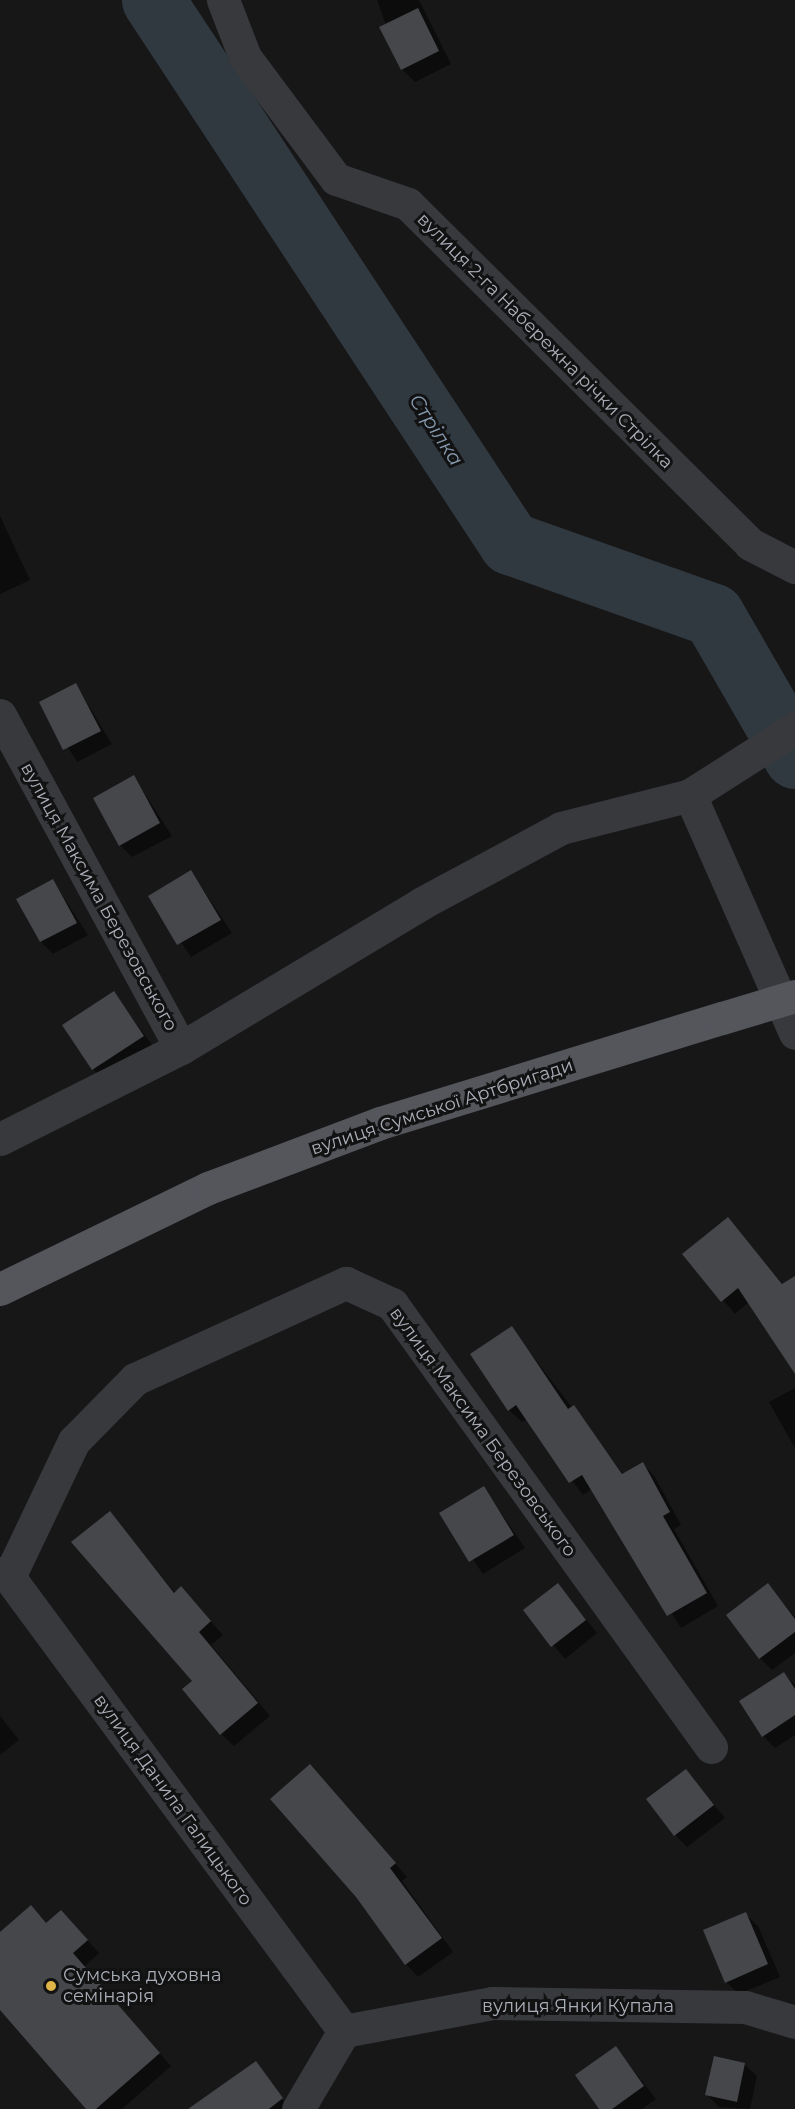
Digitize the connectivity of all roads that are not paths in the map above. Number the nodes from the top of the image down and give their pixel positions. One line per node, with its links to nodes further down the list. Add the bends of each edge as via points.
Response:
1 (223, 0): 2 (street, вулиця 2-га Набережна річки Стрілка, via 245,57 336,179 408,204 750,544)
2 (795, 567)
3 (0, 715): 8 (street, вулиця Максима Березовського)
4 (795, 728): 5 (street)
5 (690, 795): 7 (street); 8 (street, via 561,828 422,903)
6 (795, 996): 10 (main road, вулиця Сумської Артбригади, bridge, via 380,1123 208,1188)
7 (795, 1033)
8 (181, 1048): 9 (street)
9 (0, 1139)
10 (0, 1289)
11 (5, 1575): 12 (street, вулиця Максима Березовського, via 74,1441 135,1379 346,1283 392,1304); 14 (street, вулиця Данила Галицького)
12 (711, 1747)
13 (795, 2022): 14 (street, вулиця Янки Купала, via 745,2007 492,2003)
14 (344, 2031): 15 (street)
15 (298, 2109)

